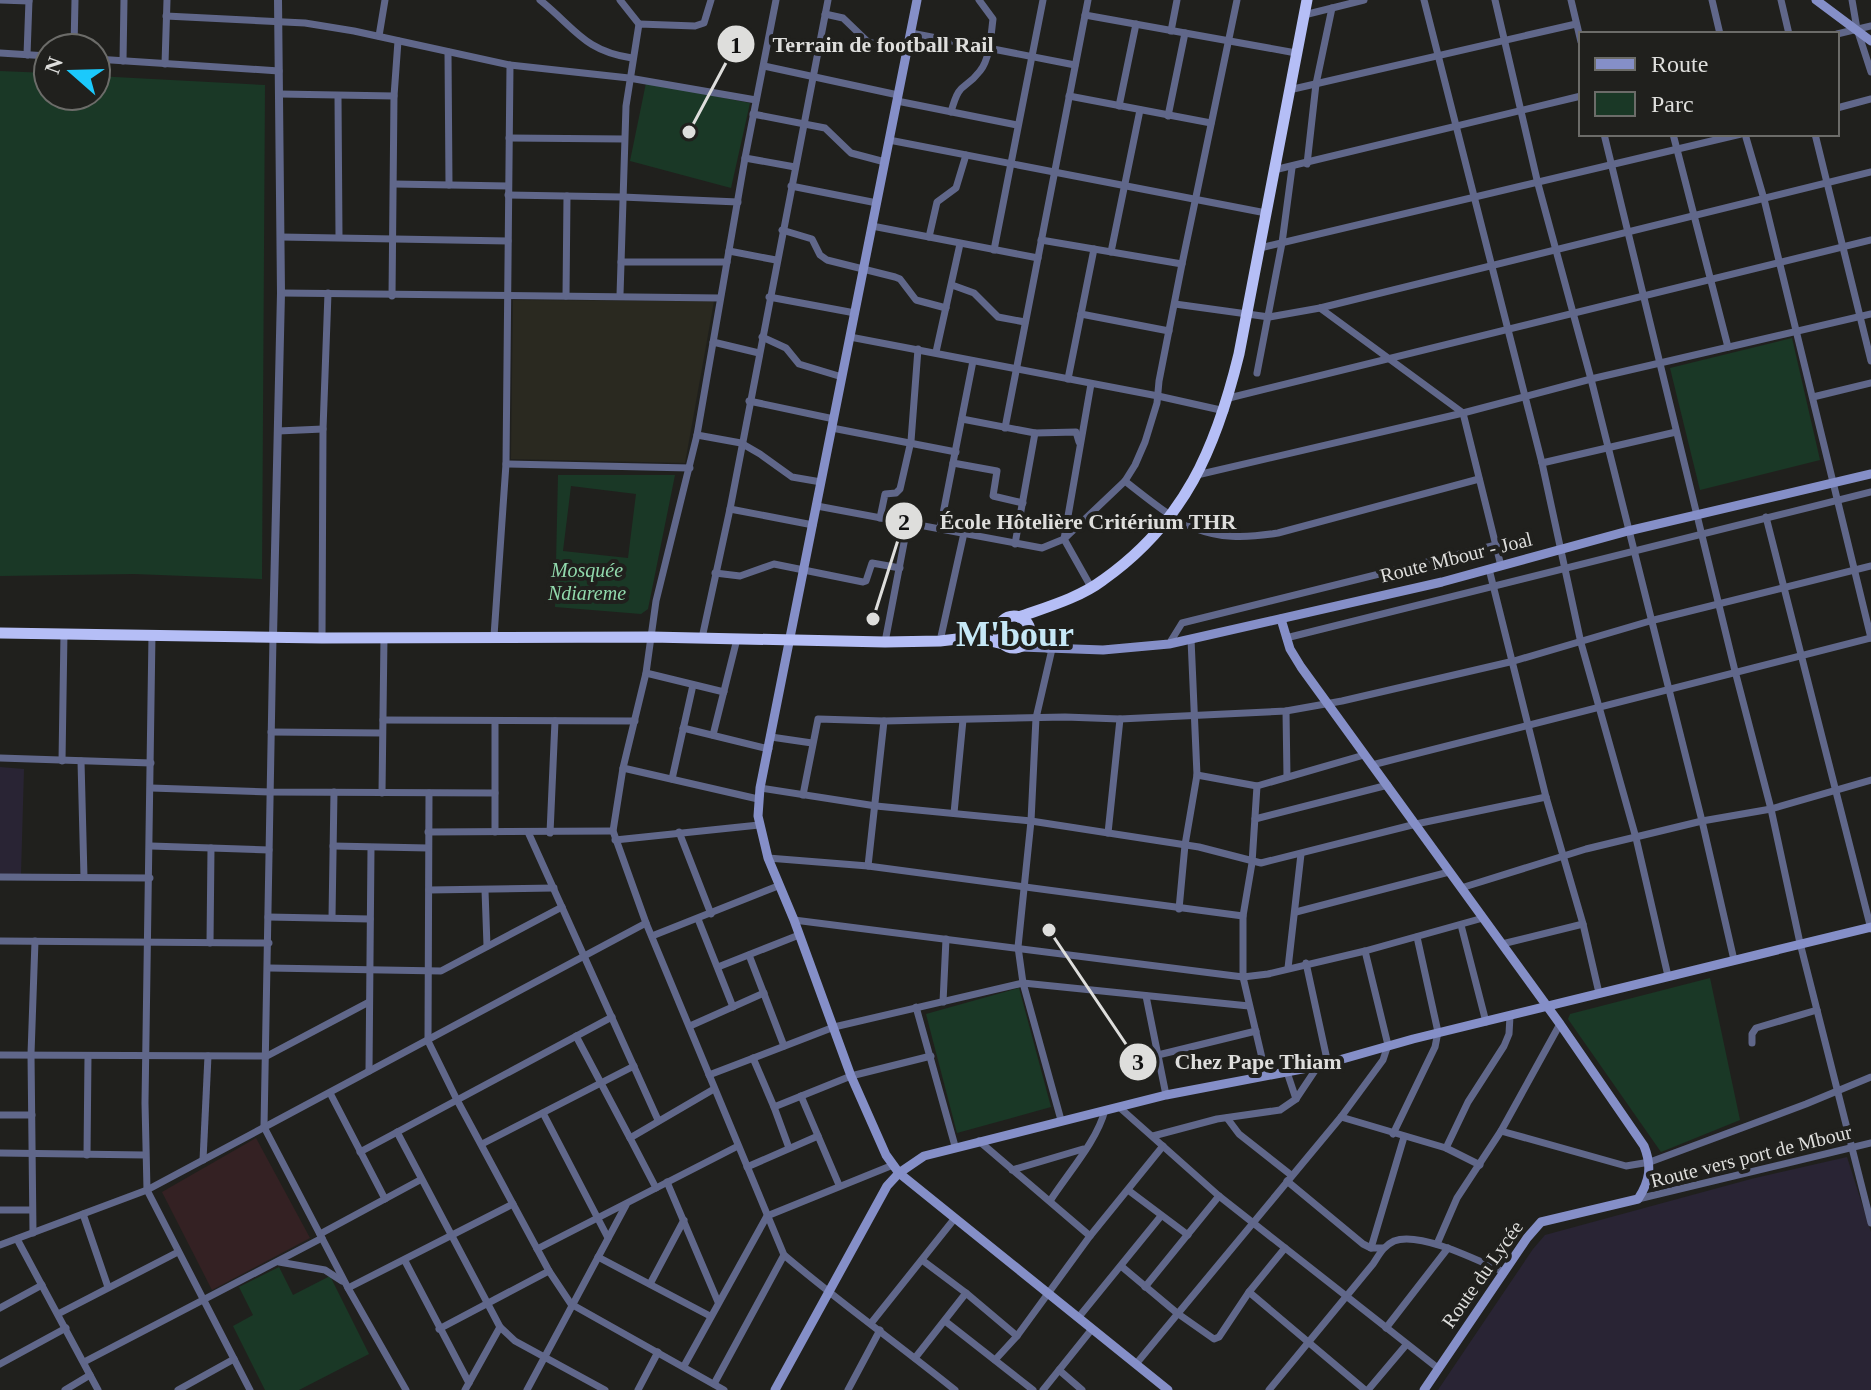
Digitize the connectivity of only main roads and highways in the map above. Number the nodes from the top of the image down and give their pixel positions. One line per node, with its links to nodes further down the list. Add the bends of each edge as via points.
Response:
1 (917, 0): 11 (main road)
2 (1307, 0): 8 (highway, via 1229,398 1208,456 1156,536 1091,587 1040,610)
3 (1816, 0): 4 (main road)
4 (1871, 41)
5 (1871, 474): 6 (main road, Route Mbour - Joal)
6 (1281, 619): 14 (main road, Route Mbour - Joal, via 1169,644); 16 (main road, via 1295,657)
7 (1001, 623): 8 (highway, via 1009,617); 10 (highway); 12 (highway, via 998,634)
8 (1025, 626): 13 (highway); 14 (main road)
9 (0, 633): 11 (highway)
10 (974, 637): 11 (highway); 12 (highway)
11 (790, 640): 17 (main road, via 759,794 759,825 851,1076)
12 (1003, 644): 13 (highway)
13 (1020, 647): 14 (main road, Route Mbour - Joal)
14 (1049, 649)
15 (1871, 928): 16 (main road)
16 (1547, 1007): 17 (main road, via 1323,1065 1166,1095 978,1140); 20 (main road, Route du Lycée, via 1644,1146 1650,1162 1648,1180 1638,1199 1541,1222)
17 (896, 1169): 18 (main road); 19 (main road)
18 (775, 1390)
19 (1168, 1390)
20 (1424, 1390)

